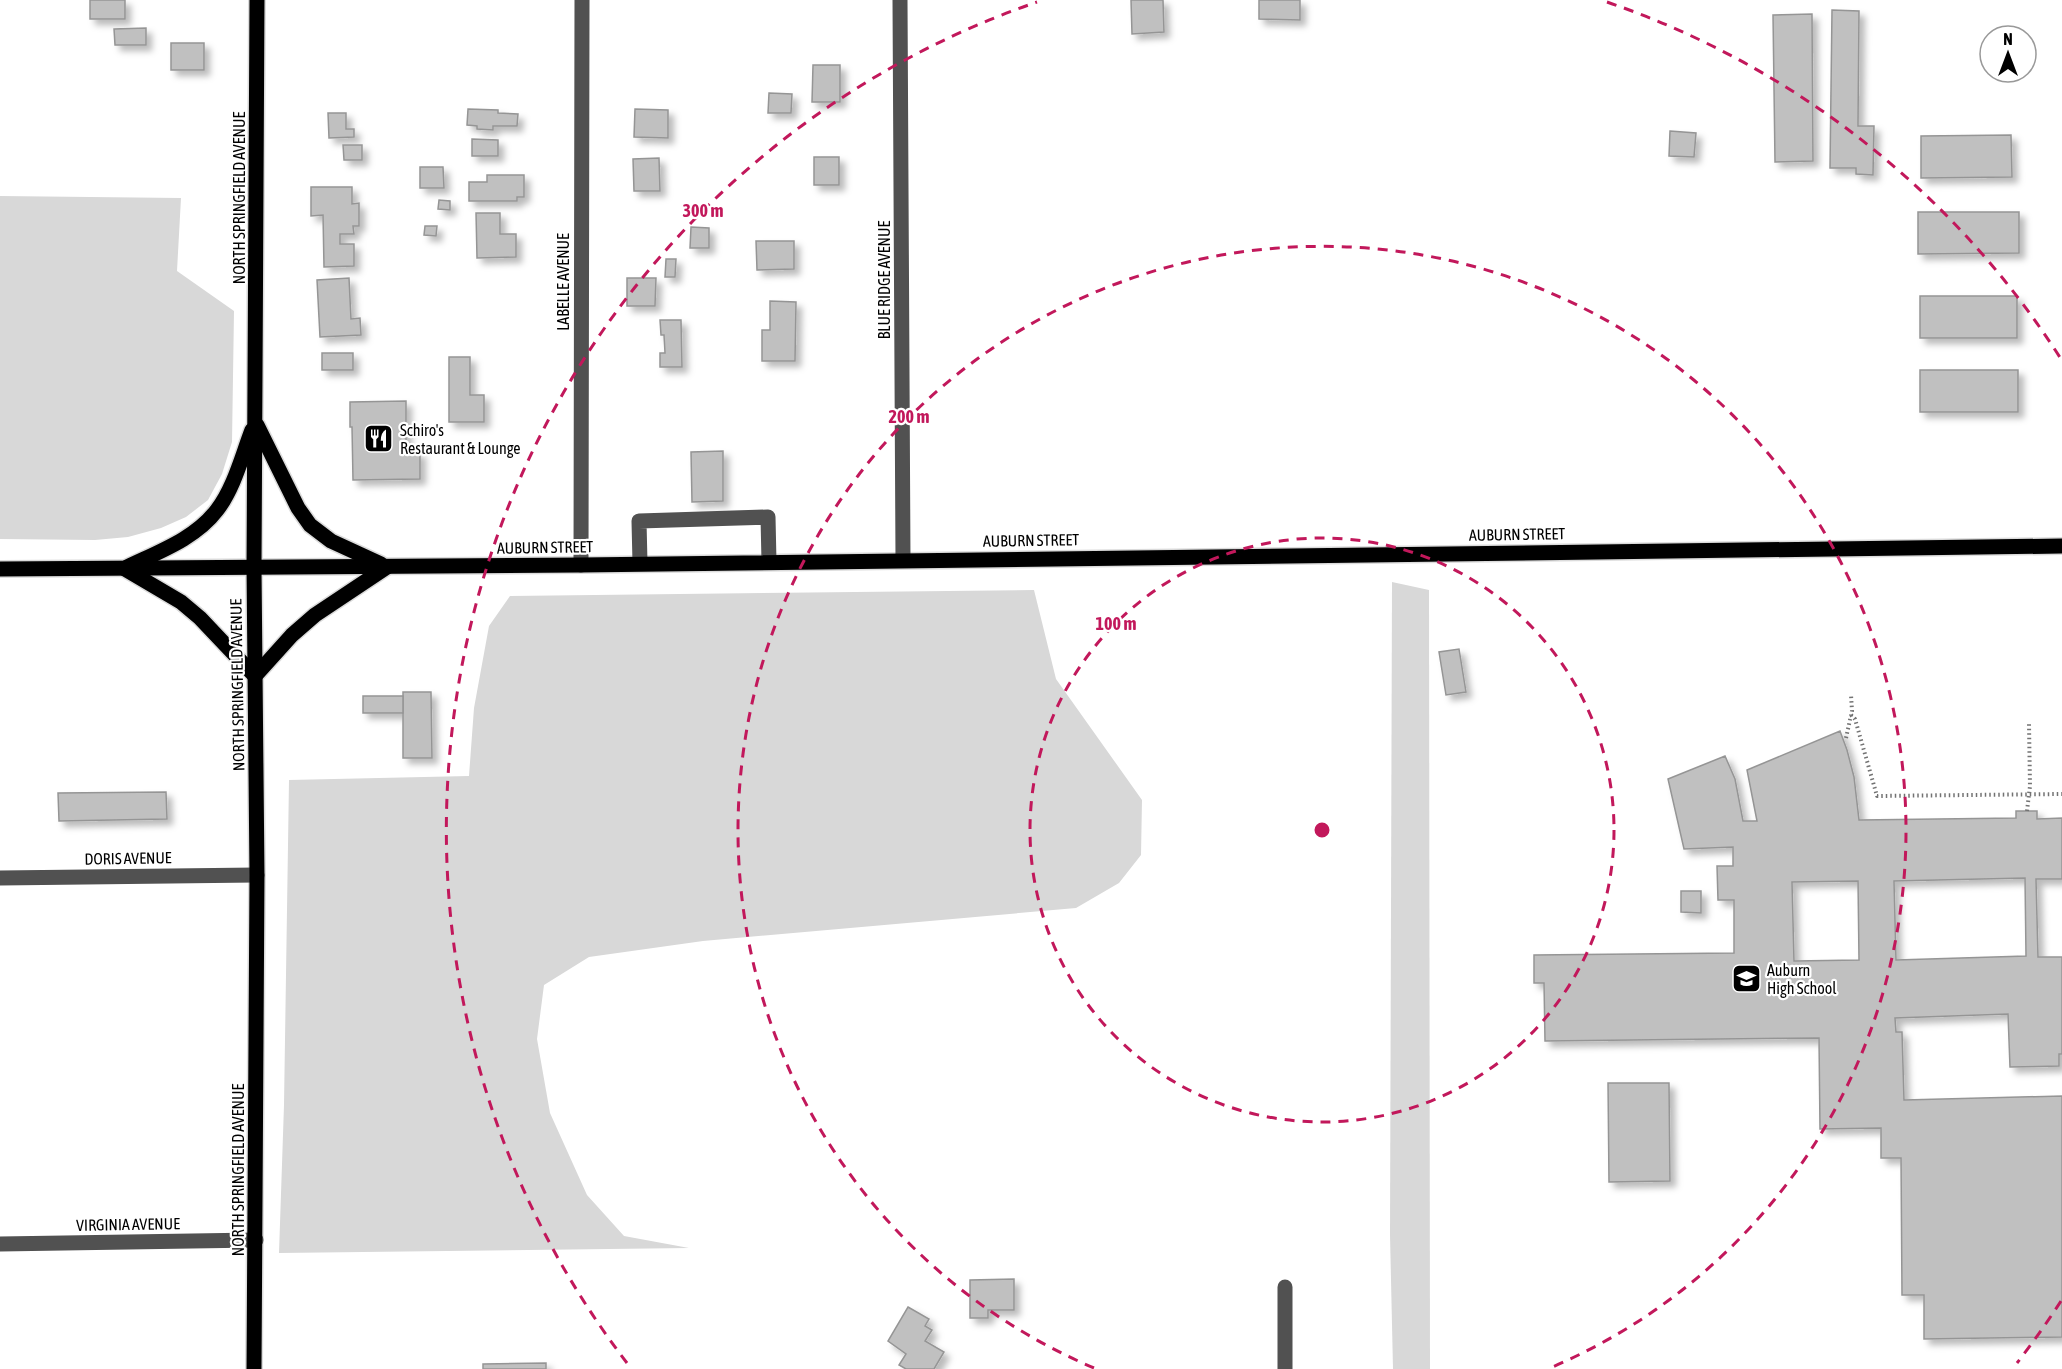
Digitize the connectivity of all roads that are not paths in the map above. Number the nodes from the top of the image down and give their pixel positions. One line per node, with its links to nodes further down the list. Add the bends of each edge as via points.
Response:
1 (257, 0): 4 (main road, NORTH SPRINGFIELD AVENUE)
2 (582, 0): 9 (street, LABELLE AVENUE)
3 (900, 0): 6 (street, BLUE RIDGE AVENUE)
4 (256, 422): 10 (main road, via 310,525 332,541); 11 (main road, NORTH SPRINGFIELD AVENUE); 13 (main road, via 216,511 185,538)
5 (2062, 546): 6 (main road, AUBURN STREET)
6 (903, 560): 7 (main road, AUBURN STREET)
7 (769, 562): 8 (main road, AUBURN STREET); 8 (street, via 768,517 639,521)
8 (640, 563): 9 (main road, AUBURN STREET)
9 (581, 565): 10 (main road, AUBURN STREET)
10 (387, 567): 11 (main road, AUBURN STREET); 14 (main road, via 315,615)
11 (254, 568): 13 (main road, AUBURN STREET); 14 (main road, NORTH SPRINGFIELD AVENUE)
12 (0, 569): 13 (main road, AUBURN STREET)
13 (124, 569): 14 (main road, via 188,608)
14 (255, 676): 15 (main road, NORTH SPRINGFIELD AVENUE)
15 (257, 875): 16 (street, DORIS AVENUE); 17 (main road, NORTH SPRINGFIELD AVENUE)
16 (0, 878)
17 (256, 1240): 18 (street, VIRGINIA AVENUE); 20 (main road, NORTH SPRINGFIELD AVENUE)
18 (0, 1244)
19 (1285, 1287): 21 (street)
20 (254, 1369)
21 (1285, 1369)

